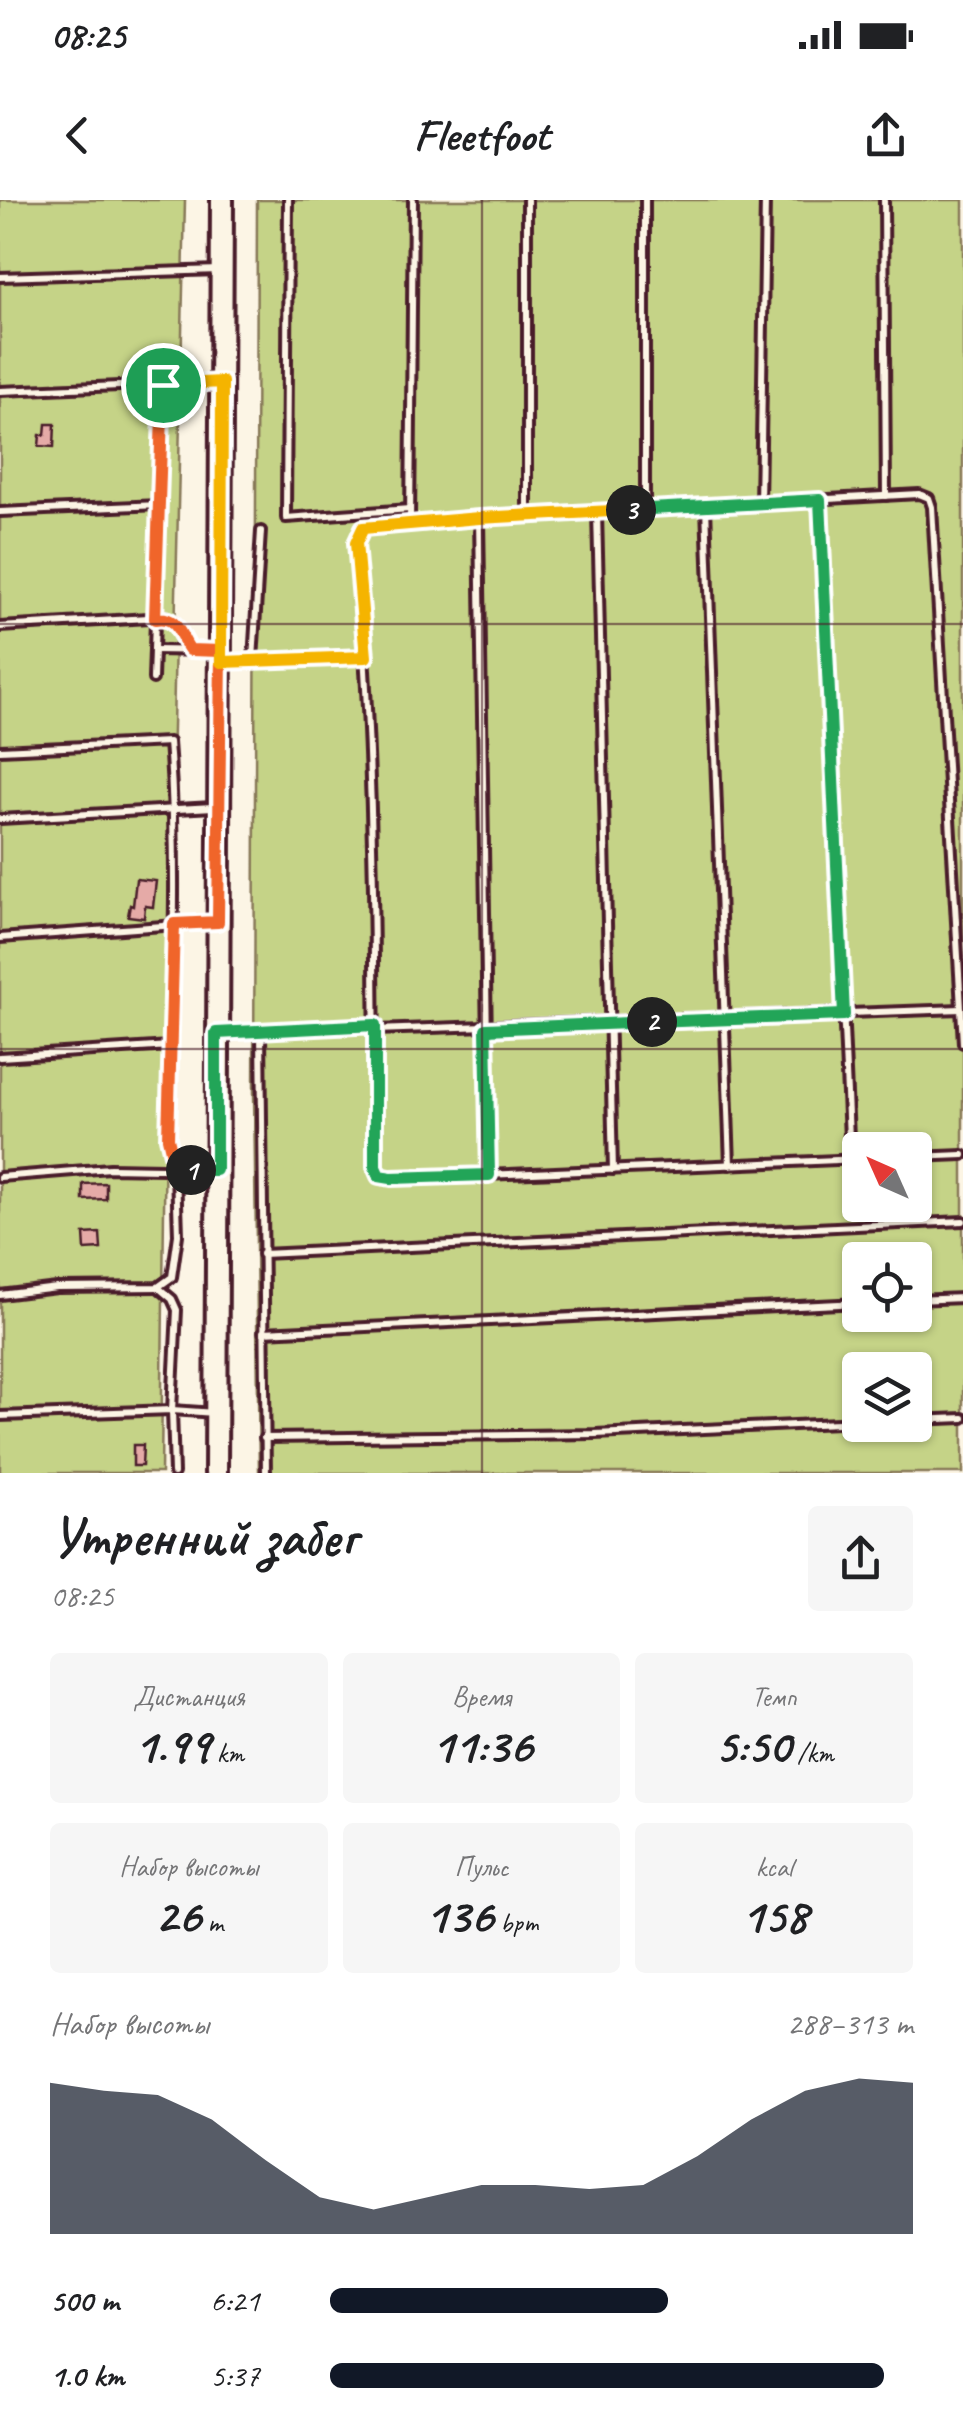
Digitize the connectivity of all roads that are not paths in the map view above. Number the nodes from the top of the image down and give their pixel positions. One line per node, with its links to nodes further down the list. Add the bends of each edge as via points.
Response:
1 (222, 200): 8 (main road)
2 (288, 200): 18 (lane, via 286,518)
3 (413, 200): 18 (lane)
4 (527, 200): 22 (lane)
5 (645, 200): 19 (lane)
6 (764, 200): 15 (lane)
7 (884, 200): 13 (lane)
8 (222, 270): 9 (lane); 10 (main road)
9 (0, 277)
10 (222, 382): 11 (lane); 30 (main road)
11 (163, 385): 12 (lane); 16 (lane)
12 (0, 391)
13 (886, 496): 14 (lane); 41 (lane, via 919,494 932,507)
14 (820, 500): 15 (lane); 42 (lane)
15 (760, 504): 17 (lane)
16 (159, 506): 20 (lane); 26 (lane)
17 (706, 506): 19 (lane); 43 (lane)
18 (410, 509): 24 (lane)
19 (645, 510): 21 (lane)
20 (0, 512)
21 (597, 512): 22 (lane); 44 (lane)
22 (527, 515): 23 (lane)
23 (479, 518): 24 (lane); 46 (lane)
24 (410, 522): 31 (lane, via 371,525 358,534)
25 (261, 531): 32 (lane)
26 (155, 619): 27 (lane); 28 (lane); 29 (lane, via 174,622)
27 (0, 627)
28 (154, 650): 29 (lane); 33 (lane)
29 (190, 650): 30 (lane)
30 (221, 656): 32 (lane); 35 (main road)
31 (366, 657): 32 (lane); 45 (lane)
32 (253, 660)
33 (153, 679)
34 (0, 750): 36 (lane, via 169,742)
35 (220, 806): 36 (lane); 38 (main road)
36 (174, 807): 37 (lane); 39 (lane)
37 (0, 819)
38 (218, 922): 39 (lane); 48 (main road)
39 (174, 924): 40 (lane); 50 (lane)
40 (0, 938)
41 (961, 1010): 42 (lane); 49 (lane)
42 (844, 1015): 43 (lane); 52 (lane)
43 (725, 1019): 44 (lane); 56 (lane)
44 (610, 1024): 46 (lane); 58 (lane)
45 (375, 1028): 46 (lane); 47 (lane); 60 (lane, via 379,1176)
46 (486, 1029): 60 (lane)
47 (260, 1031): 48 (lane); 63 (lane)
48 (216, 1033): 57 (main road)
49 (963, 1044)
50 (170, 1046): 51 (lane); 59 (lane, via 168,1138)
51 (0, 1057)
52 (849, 1132)
53 (963, 1155): 54 (lane)
54 (932, 1156)
55 (842, 1160): 56 (lane)
56 (730, 1165): 58 (lane)
57 (216, 1170): 59 (lane); 71 (main road)
58 (613, 1170): 60 (lane)
59 (176, 1171): 61 (lane, via 110,1168); 64 (lane, via 174,1264 172,1277)
60 (489, 1175)
61 (0, 1177)
62 (963, 1220): 63 (lane)
63 (262, 1254): 69 (lane)
64 (158, 1288): 65 (lane); 70 (lane, via 176,1310)
65 (0, 1295)
66 (963, 1298): 67 (lane)
67 (932, 1299)
68 (842, 1304): 69 (lane)
69 (263, 1332): 76 (lane)
70 (172, 1410): 71 (lane); 72 (lane); 77 (lane)
71 (216, 1413): 78 (main road)
72 (0, 1416)
73 (963, 1418): 74 (lane)
74 (932, 1419)
75 (842, 1423): 76 (lane)
76 (264, 1438): 79 (lane)
77 (174, 1473)
78 (216, 1473)
79 (266, 1473)

